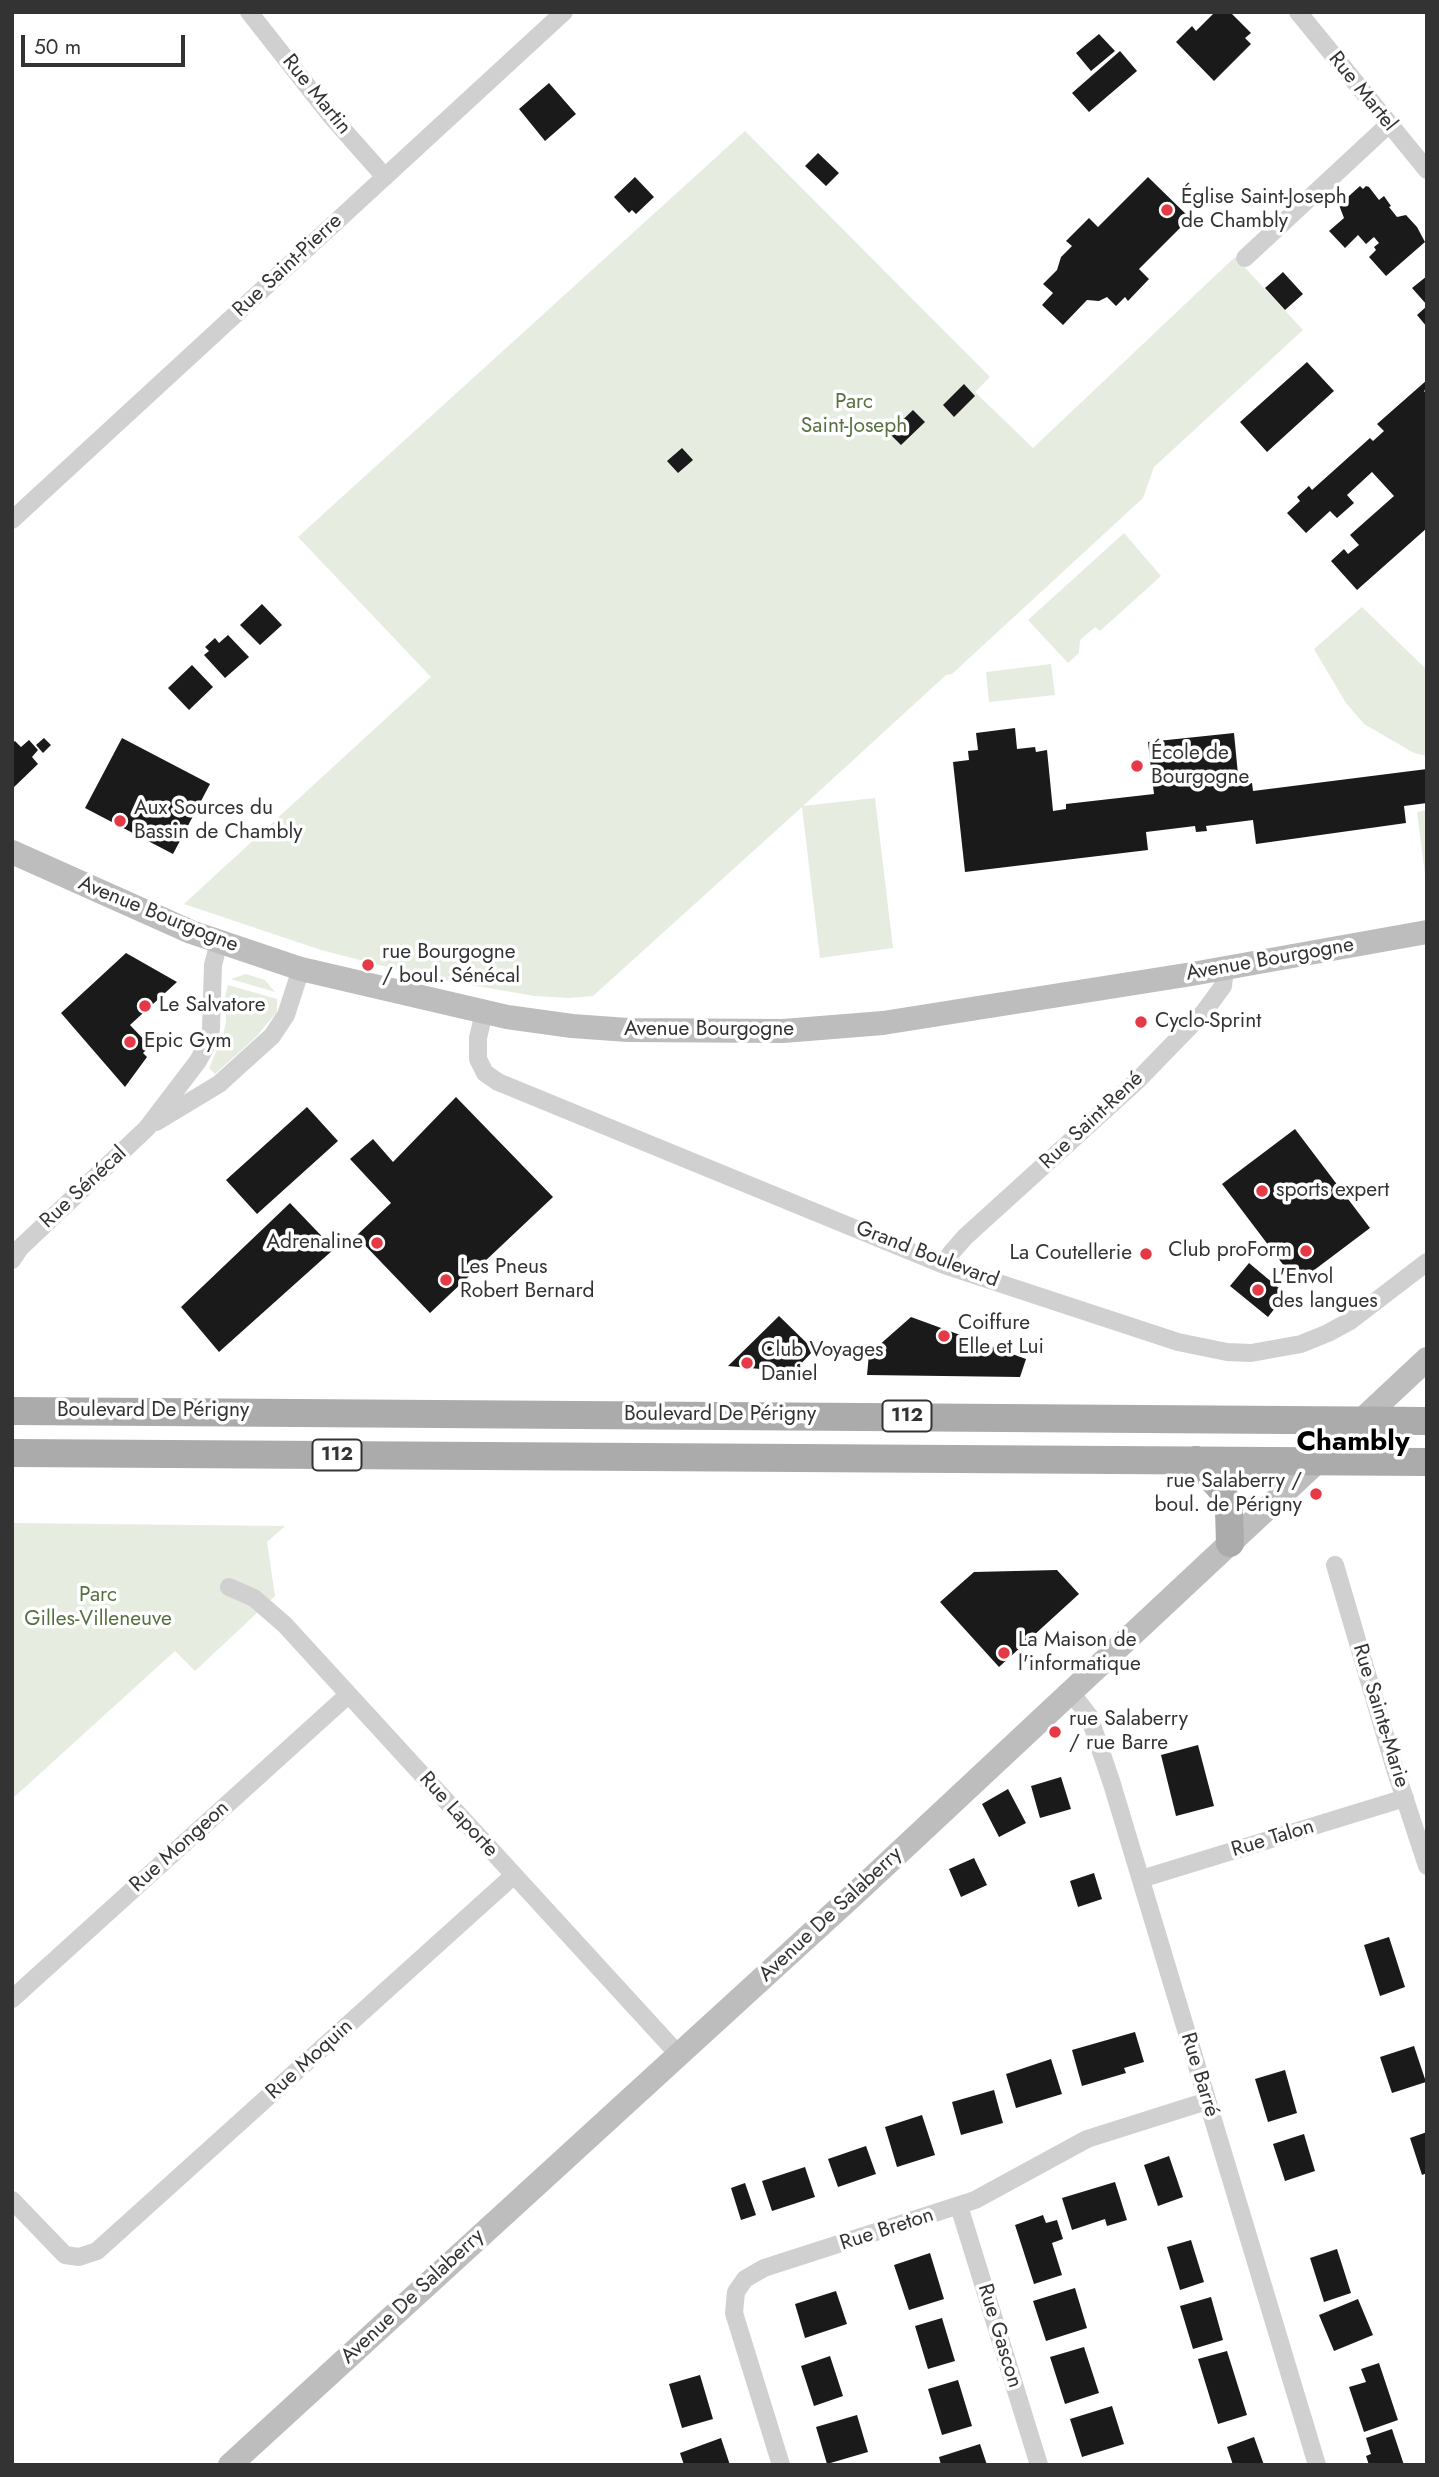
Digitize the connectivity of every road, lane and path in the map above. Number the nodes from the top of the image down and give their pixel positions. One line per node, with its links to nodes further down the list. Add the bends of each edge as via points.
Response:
1 (249, 12): 6 (street, Rue Martin)
2 (564, 12): 6 (street, Rue Saint-Pierre)
3 (1298, 12): 4 (street, Rue Martel)
4 (1388, 125): 5 (street, Rue Martel); 7 (street)
5 (1427, 170)
6 (385, 177): 8 (street, Rue Saint-Pierre)
7 (1245, 258)
8 (12, 520)
9 (12, 852): 11 (street, Avenue Bourgogne)
10 (1427, 932): 12 (street, Avenue Bourgogne)
11 (219, 942): 13 (street, Avenue Bourgogne); 15 (street, Rue Sénécal, via 213,965 209,1041)
12 (1225, 968): 14 (street, Avenue Bourgogne, via 940,1015 819,1029 628,1030 540,1023); 18 (street, Rue Saint-René, via 1223,986 1196,1021 965,1237)
13 (301, 969): 14 (street, Avenue Bourgogne); 15 (street, Rue Sénécal, via 286,1016 272,1035 219,1084)
14 (484, 1012): 18 (street, Grand Boulevard, via 478,1059 485,1073 498,1083)
15 (147, 1128): 16 (street, Rue Sénécal)
16 (15, 1253)
17 (1427, 1262): 18 (street, Grand Boulevard, via 1339,1328 1301,1344 1251,1353 1178,1342)
18 (944, 1265)
19 (1427, 1359): 21 (street, Avenue De Salaberry)
20 (17, 1406): 21 (main road, Boulevard De Périgny / 112)
21 (1360, 1420): 22 (main road, Boulevard De Périgny / 112); 25 (street, Avenue De Salaberry)
22 (1427, 1421)
23 (12, 1453): 24 (main road, Boulevard De Périgny / 112)
24 (1196, 1460): 25 (main road, Boulevard De Périgny / 112); 27 (main road, via 1222,1489)
25 (1318, 1461): 26 (main road, Boulevard De Périgny / 112); 27 (street, Avenue De Salaberry)
26 (1427, 1462)
27 (1230, 1543): 30 (street, Avenue De Salaberry)
28 (1335, 1566): 32 (street, Rue Sainte-Marie)
29 (229, 1587): 31 (street, Rue Laporte, via 270,1610)
30 (1070, 1691): 36 (street, Rue Barré, via 1089,1716); 38 (street, Avenue De Salaberry)
31 (348, 1695): 35 (street, Rue Laporte); 37 (street, Rue Mongeon)
32 (1405, 1798): 33 (street, Rue Sainte-Marie); 36 (street, Rue Talon)
33 (1424, 1844): 34 (street, Rue Sainte-Marie)
34 (1427, 1866)
35 (513, 1876): 38 (street, Rue Laporte); 40 (street, Rue Moquin, via 105,2245 88,2255 65,2255)
36 (1141, 1879): 39 (street, Rue Barré)
37 (12, 1999)
38 (678, 2054): 42 (street, Avenue De Salaberry)
39 (1207, 2101): 41 (street, Rue Breton, via 1087,2138); 45 (street, Rue Barré)
40 (12, 2200)
41 (959, 2206): 43 (street, Rue Breton, via 764,2268 738,2287 734,2313); 44 (street, Rue Gascon)
42 (230, 2465)
43 (780, 2465)
44 (1039, 2465)
45 (1317, 2465)

